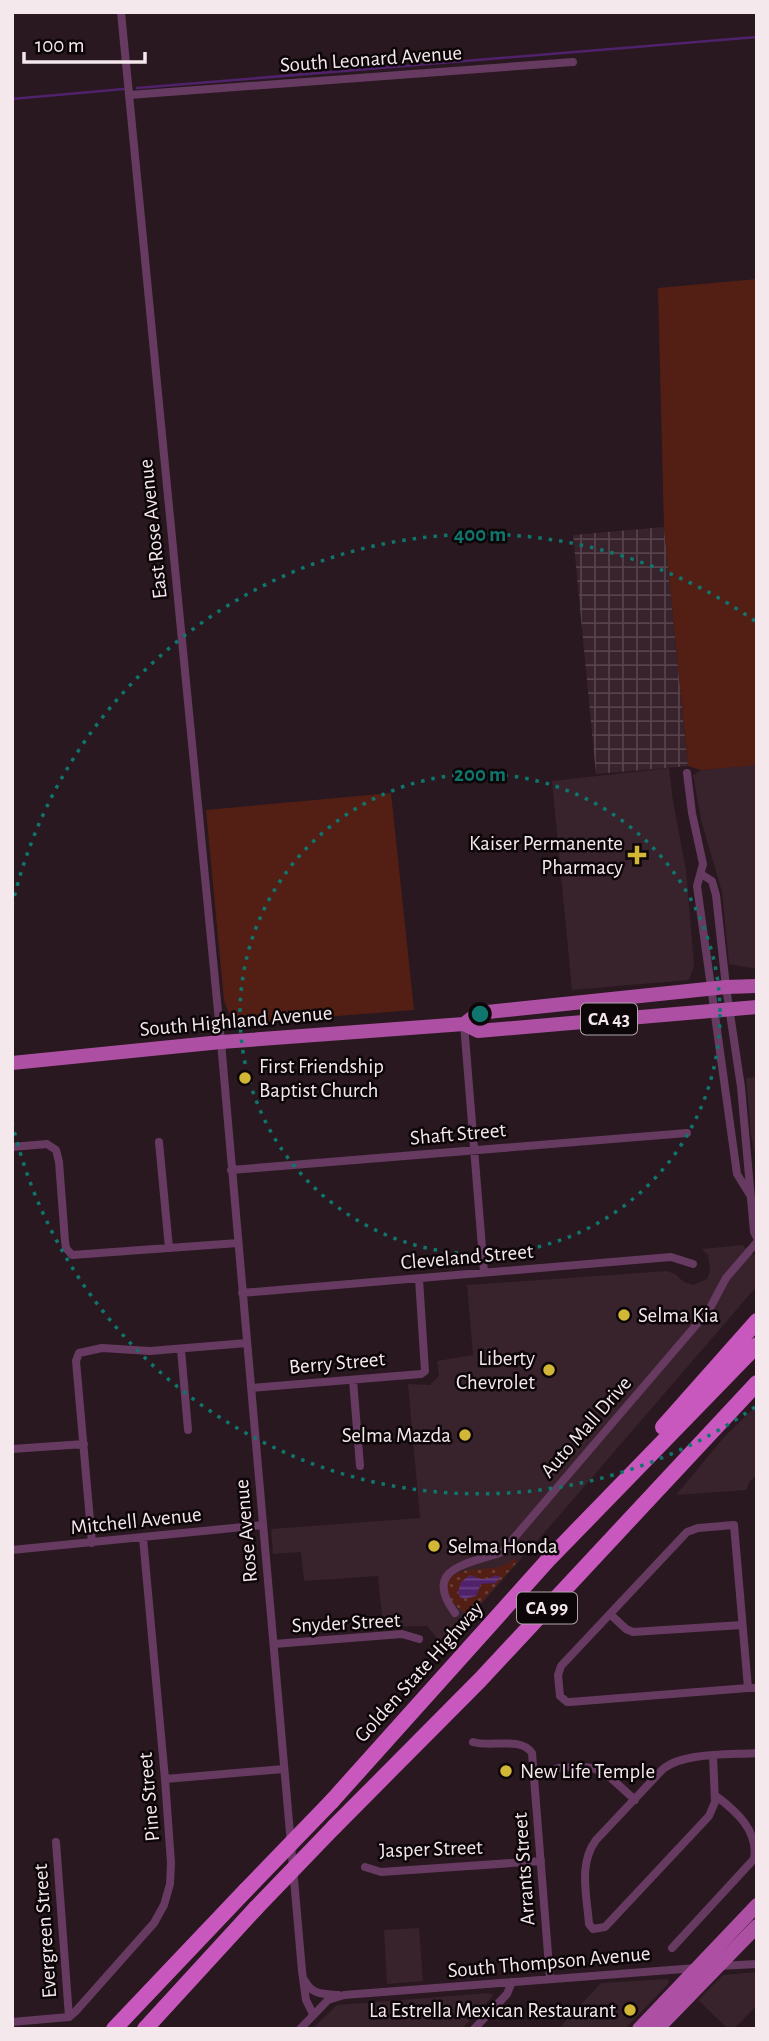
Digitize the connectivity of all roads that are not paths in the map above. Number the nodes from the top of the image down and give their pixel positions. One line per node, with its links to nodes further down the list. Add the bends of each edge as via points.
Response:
1 (121, 12): 3 (street, East Rose Avenue)
2 (573, 62): 3 (street, South Leonard Avenue)
3 (129, 94): 13 (street, East Rose Avenue)
4 (687, 774): 5 (street)
5 (701, 874): 7 (street, via 712,881 716,895); 8 (street, via 697,886)
6 (757, 986): 7 (main road, South Highland Avenue / CA 43)
7 (726, 987): 8 (main road, South Highland Avenue / CA 43); 10 (street)
8 (710, 989): 11 (street); 12 (main road, South Highland Avenue / CA 43, via 478,1013)
9 (757, 1007): 10 (main road, South Highland Avenue / CA 43)
10 (729, 1008): 11 (main road, South Highland Avenue / CA 43); 20 (street)
11 (713, 1010): 12 (main road, South Highland Avenue / CA 43, via 478,1031); 20 (street, via 737,1174)
12 (464, 1024): 13 (main road, South Highland Avenue / CA 43); 18 (street)
13 (221, 1042): 14 (main road, South Highland Avenue / CA 43); 19 (street, Rose Avenue)
14 (12, 1063)
15 (687, 1133): 18 (street, Shaft Street)
16 (159, 1142): 23 (street)
17 (12, 1147): 23 (street, via 47,1144 56,1150 66,1248 72,1255)
18 (474, 1150): 19 (street, Shaft Street); 25 (street)
19 (231, 1170): 22 (street, Rose Avenue)
20 (750, 1195): 21 (street)
21 (757, 1240): 44 (street, Auto Mall Drive, via 726,1278 709,1310 502,1552 460,1565 445,1577 447,1601)
22 (238, 1243): 23 (street); 27 (street, Rose Avenue)
23 (169, 1248)
24 (693, 1264): 25 (street, Cleveland Street, via 675,1257)
25 (484, 1272): 26 (street, Cleveland Street)
26 (419, 1279): 27 (street, Cleveland Street); 32 (street, Berry Street, via 425,1371)
27 (242, 1293): 29 (street, Rose Avenue)
28 (757, 1321): 43 (highway)
29 (247, 1343): 31 (street); 34 (street, Rose Avenue)
30 (757, 1345): 43 (highway, Golden State Highway / CA 99)
31 (181, 1349): 35 (street); 36 (street, via 102,1348 79,1353)
32 (353, 1380): 34 (street, Berry Street); 38 (street)
33 (756, 1384): 75 (highway, CA 99, bridge)
34 (251, 1388): 39 (street, Rose Avenue)
35 (188, 1430)
36 (84, 1444): 37 (street); 41 (street)
37 (12, 1449)
38 (360, 1466)
39 (263, 1525): 40 (street, Mitchell Avenue); 48 (street, Rose Avenue)
40 (143, 1538): 41 (street, Mitchell Avenue); 55 (street, Pine Street)
41 (92, 1543): 42 (street, Mitchell Avenue)
42 (12, 1550)
43 (548, 1560): 74 (highway, Golden State Highway / CA 99, bridge, via 332,1801)
44 (455, 1613)
45 (610, 1614): 46 (street, via 634,1632); 46 (street, via 687,1532 734,1525); 49 (street, via 558,1671 564,1701)
46 (742, 1625): 49 (street)
47 (419, 1639): 48 (street, Snyder Street, via 402,1634)
48 (274, 1644): 54 (street, Rose Avenue)
49 (752, 1688)
50 (473, 1742): 59 (street, Arrants Street, via 520,1744 533,1756)
51 (757, 1753): 52 (street)
52 (713, 1756): 56 (street); 57 (street, via 673,1762)
53 (558, 1768): 57 (street, via 602,1770)
54 (284, 1769): 55 (street); 67 (street, Rose Avenue)
55 (165, 1779): 72 (street, Pine Street, via 171,1873 164,1905 154,1923)
56 (716, 1796): 57 (street, via 712,1811 697,1830 605,1927 593,1929 589,1923 588,1853); 63 (street, via 747,1825 754,1859)
57 (635, 1800)
58 (56, 1842): 72 (street, Evergreen Street)
59 (541, 1861): 60 (street, Jasper Street, via 381,1872); 68 (street, Arrants Street)
60 (365, 1867)
61 (757, 1905): 66 (main road)
62 (757, 1926): 65 (main road)
63 (672, 1948)
64 (757, 1964): 65 (street, South Thompson Avenue)
65 (717, 1966): 66 (street, South Thompson Avenue); 79 (main road)
66 (699, 1968): 68 (street, South Thompson Avenue); 78 (main road)
67 (302, 1971): 70 (street, South Thompson Avenue, via 312,1991); 71 (street, Rose Avenue)
68 (550, 1979): 69 (street, South Thompson Avenue)
69 (512, 1982): 70 (street, South Thompson Avenue); 77 (street, via 507,1994)
70 (344, 1995): 71 (street, South Thompson Avenue, via 328,2000)
71 (313, 2014): 76 (street, South Thompson Avenue)
72 (69, 2017): 73 (street)
73 (12, 2022)
74 (114, 2029)
75 (145, 2029)
76 (299, 2029)
77 (474, 2029)
78 (639, 2029)
79 (657, 2029)

